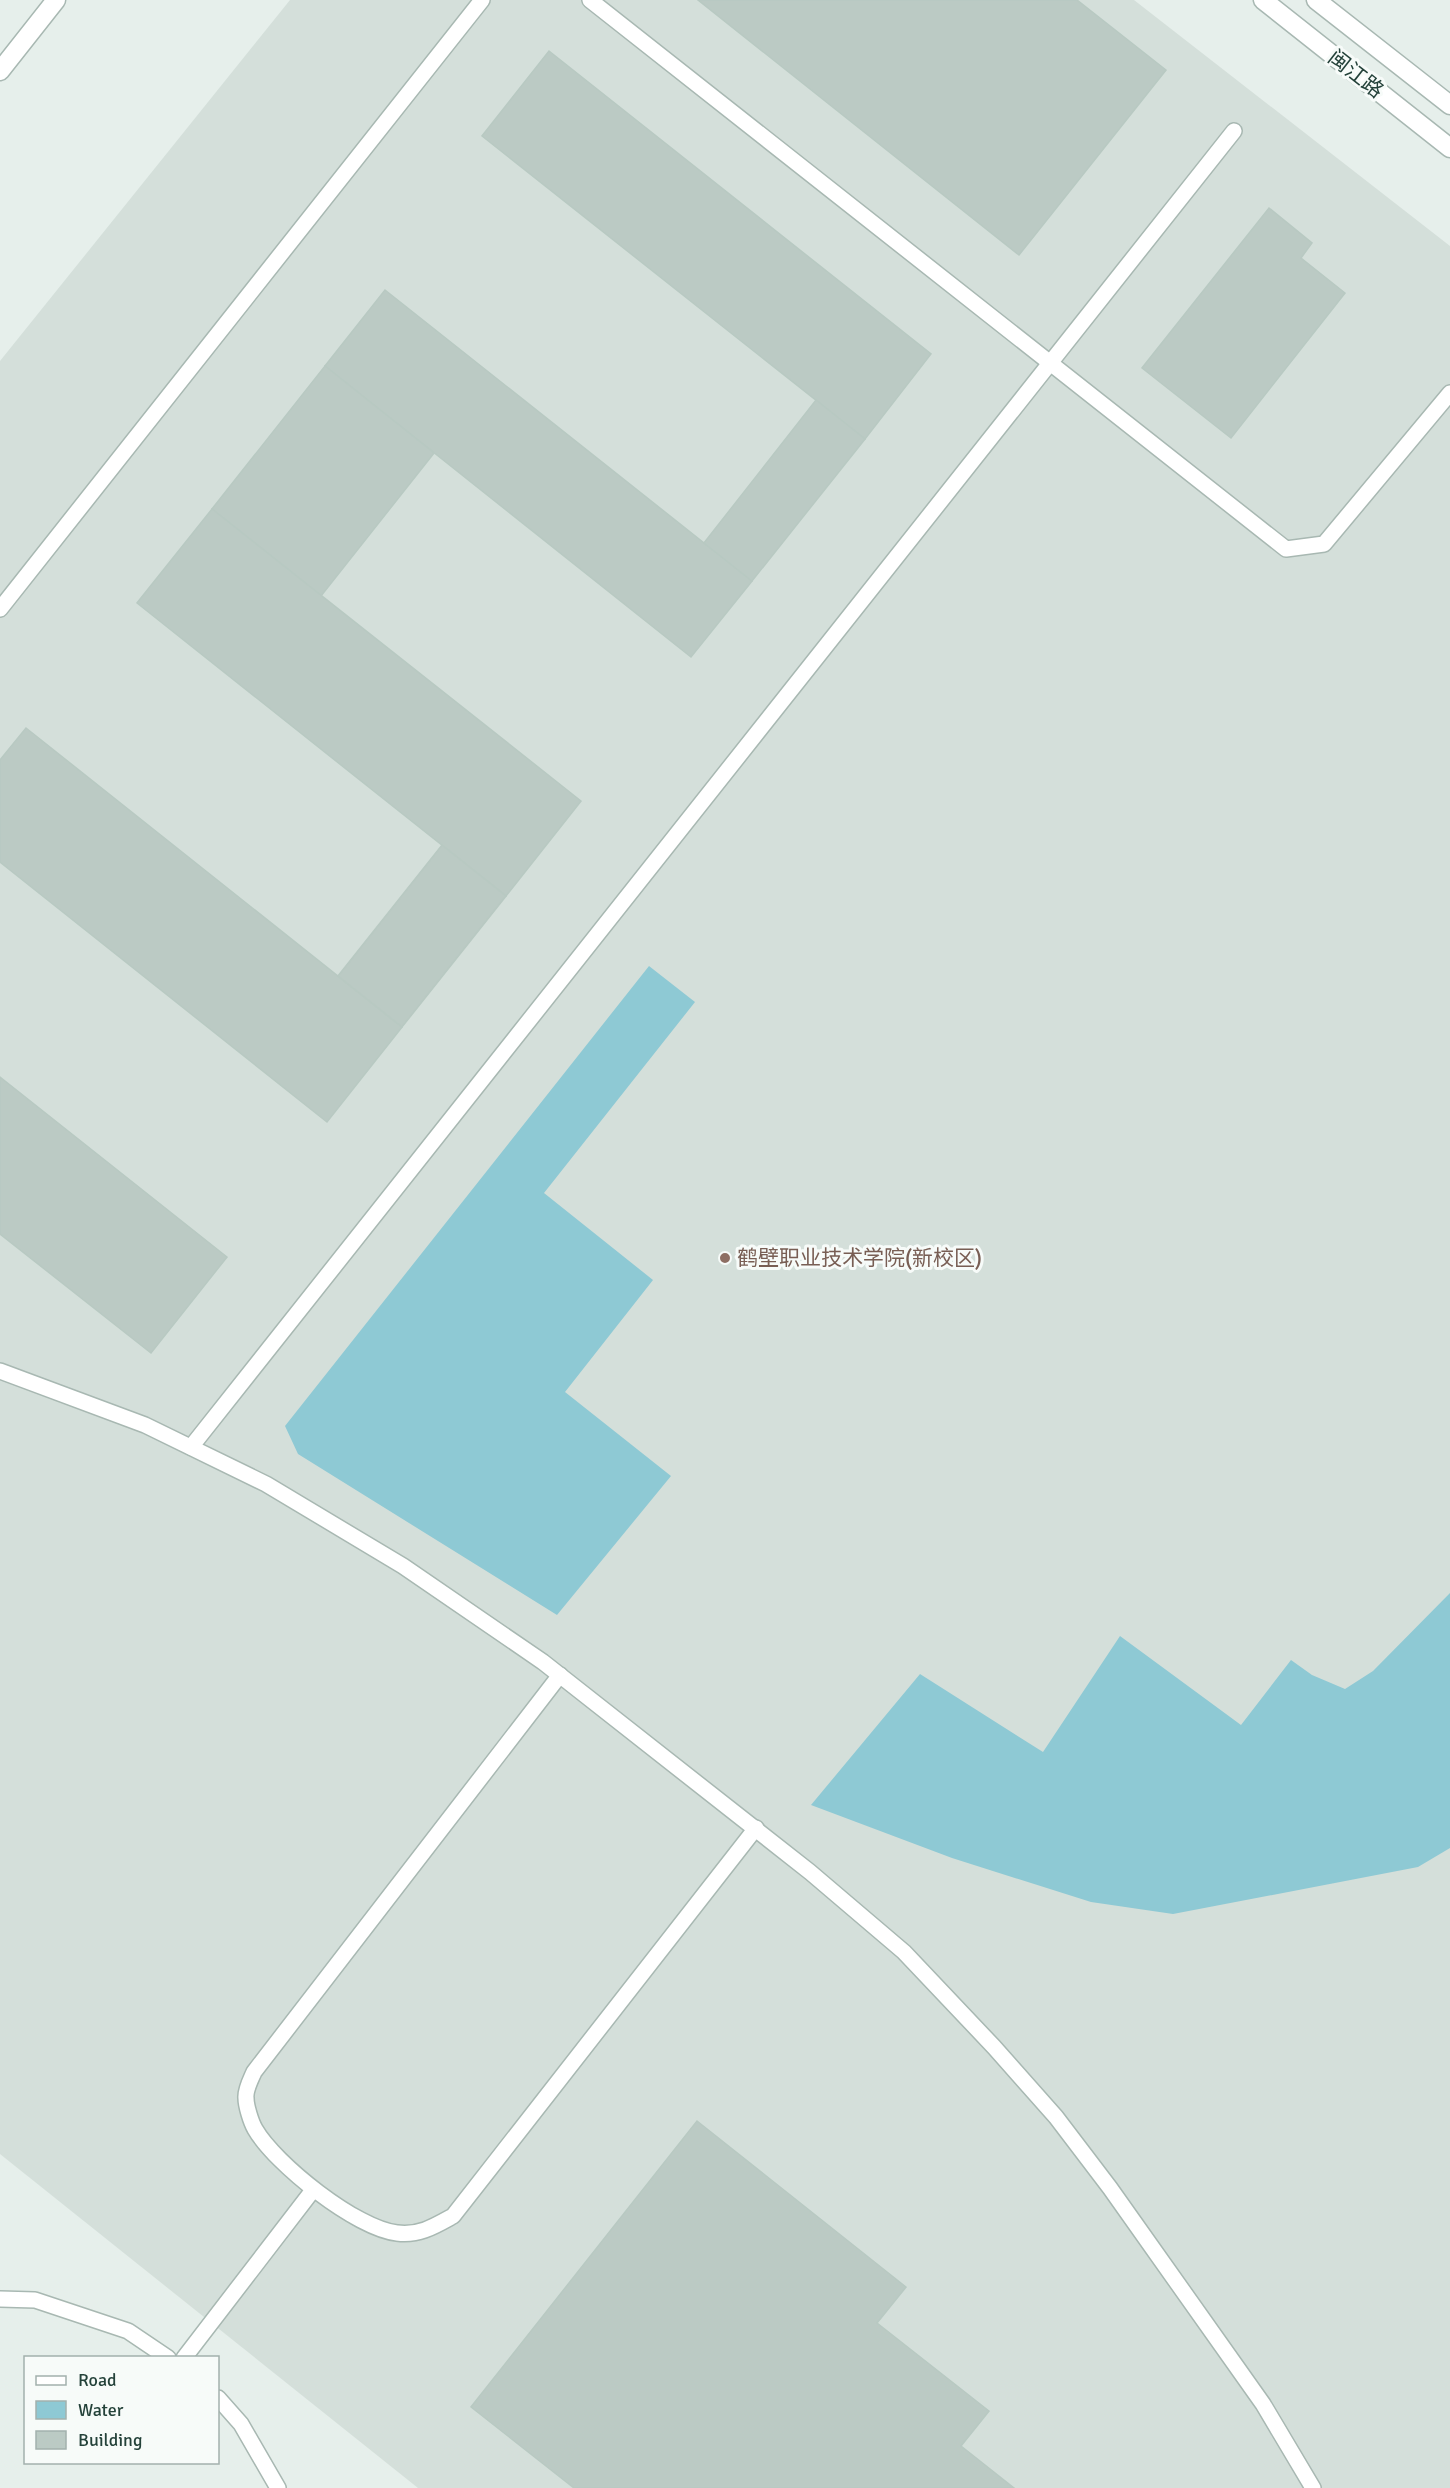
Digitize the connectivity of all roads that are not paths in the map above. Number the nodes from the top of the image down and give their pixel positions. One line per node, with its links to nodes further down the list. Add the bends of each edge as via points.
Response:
1 (56, 0): 6 (street)
2 (482, 0): 12 (lane)
3 (590, 0): 10 (lane)
4 (1263, 0): 9 (street, 闽江路)
5 (1316, 0): 7 (street, 闽江路)
6 (0, 71)
7 (1450, 105)
8 (1234, 131): 10 (lane)
9 (1450, 148)
10 (1051, 362): 11 (lane, via 1286,549 1324,544); 14 (lane)
11 (1450, 393)
12 (0, 609)
13 (0, 1371): 14 (lane, via 145,1425)
14 (191, 1447): 15 (lane, via 266,1484 403,1566)
15 (560, 1675): 16 (lane); 17 (lane, via 254,2072 245,2096 255,2128 292,2173)
16 (756, 1828): 17 (lane, via 453,2216 425,2232 396,2234 367,2223); 23 (lane, via 904,1952 1056,2117 1263,2404)
17 (313, 2190): 20 (lane)
18 (0, 2299): 19 (lane, via 35,2300 128,2331)
19 (165, 2356)
20 (186, 2356)
21 (219, 2399): 22 (lane, via 240,2424)
22 (278, 2488)
23 (1313, 2488)

